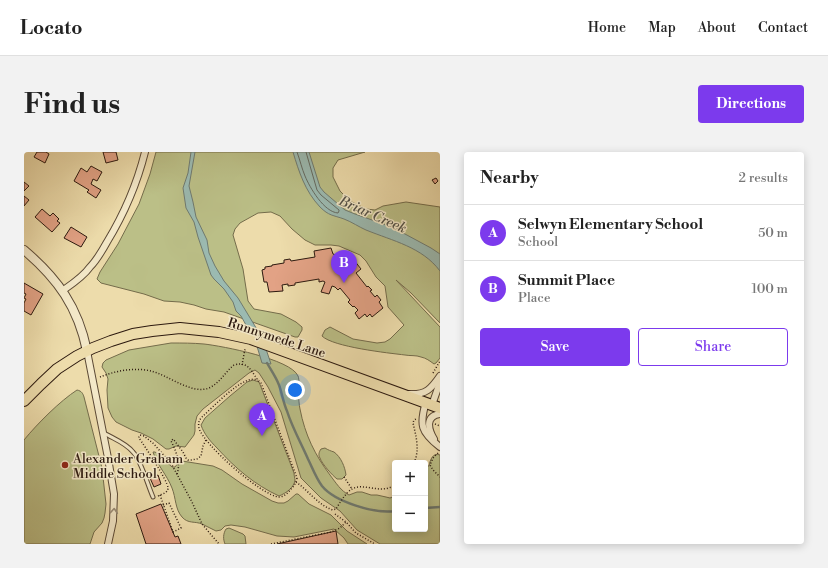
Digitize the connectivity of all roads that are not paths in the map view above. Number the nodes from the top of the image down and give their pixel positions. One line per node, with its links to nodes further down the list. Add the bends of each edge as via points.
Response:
1 (145, 152): 3 (street, via 132,193 119,222 90,267)
2 (24, 250): 3 (street, via 51,276)
3 (62, 291): 4 (street, via 76,316)
4 (87, 351): 7 (main road, Runnymede Lane, via 143,332 180,328 207,330 251,339); 8 (main road, Runnymede Lane, via 63,365); 11 (street)
5 (440, 376): 7 (street, via 430,389 423,393)
6 (440, 380): 9 (street)
7 (399, 392): 9 (main road, Runnymede Lane)
8 (24, 401)
9 (433, 405): 12 (street, via 423,415 423,428 428,437)
10 (440, 414): 12 (street, via 434,416 429,423)
11 (103, 433): 13 (lane, via 134,452); 14 (street, one-way to 11, via 113,521 114,494)
12 (438, 445)
13 (153, 497)
14 (108, 544)

